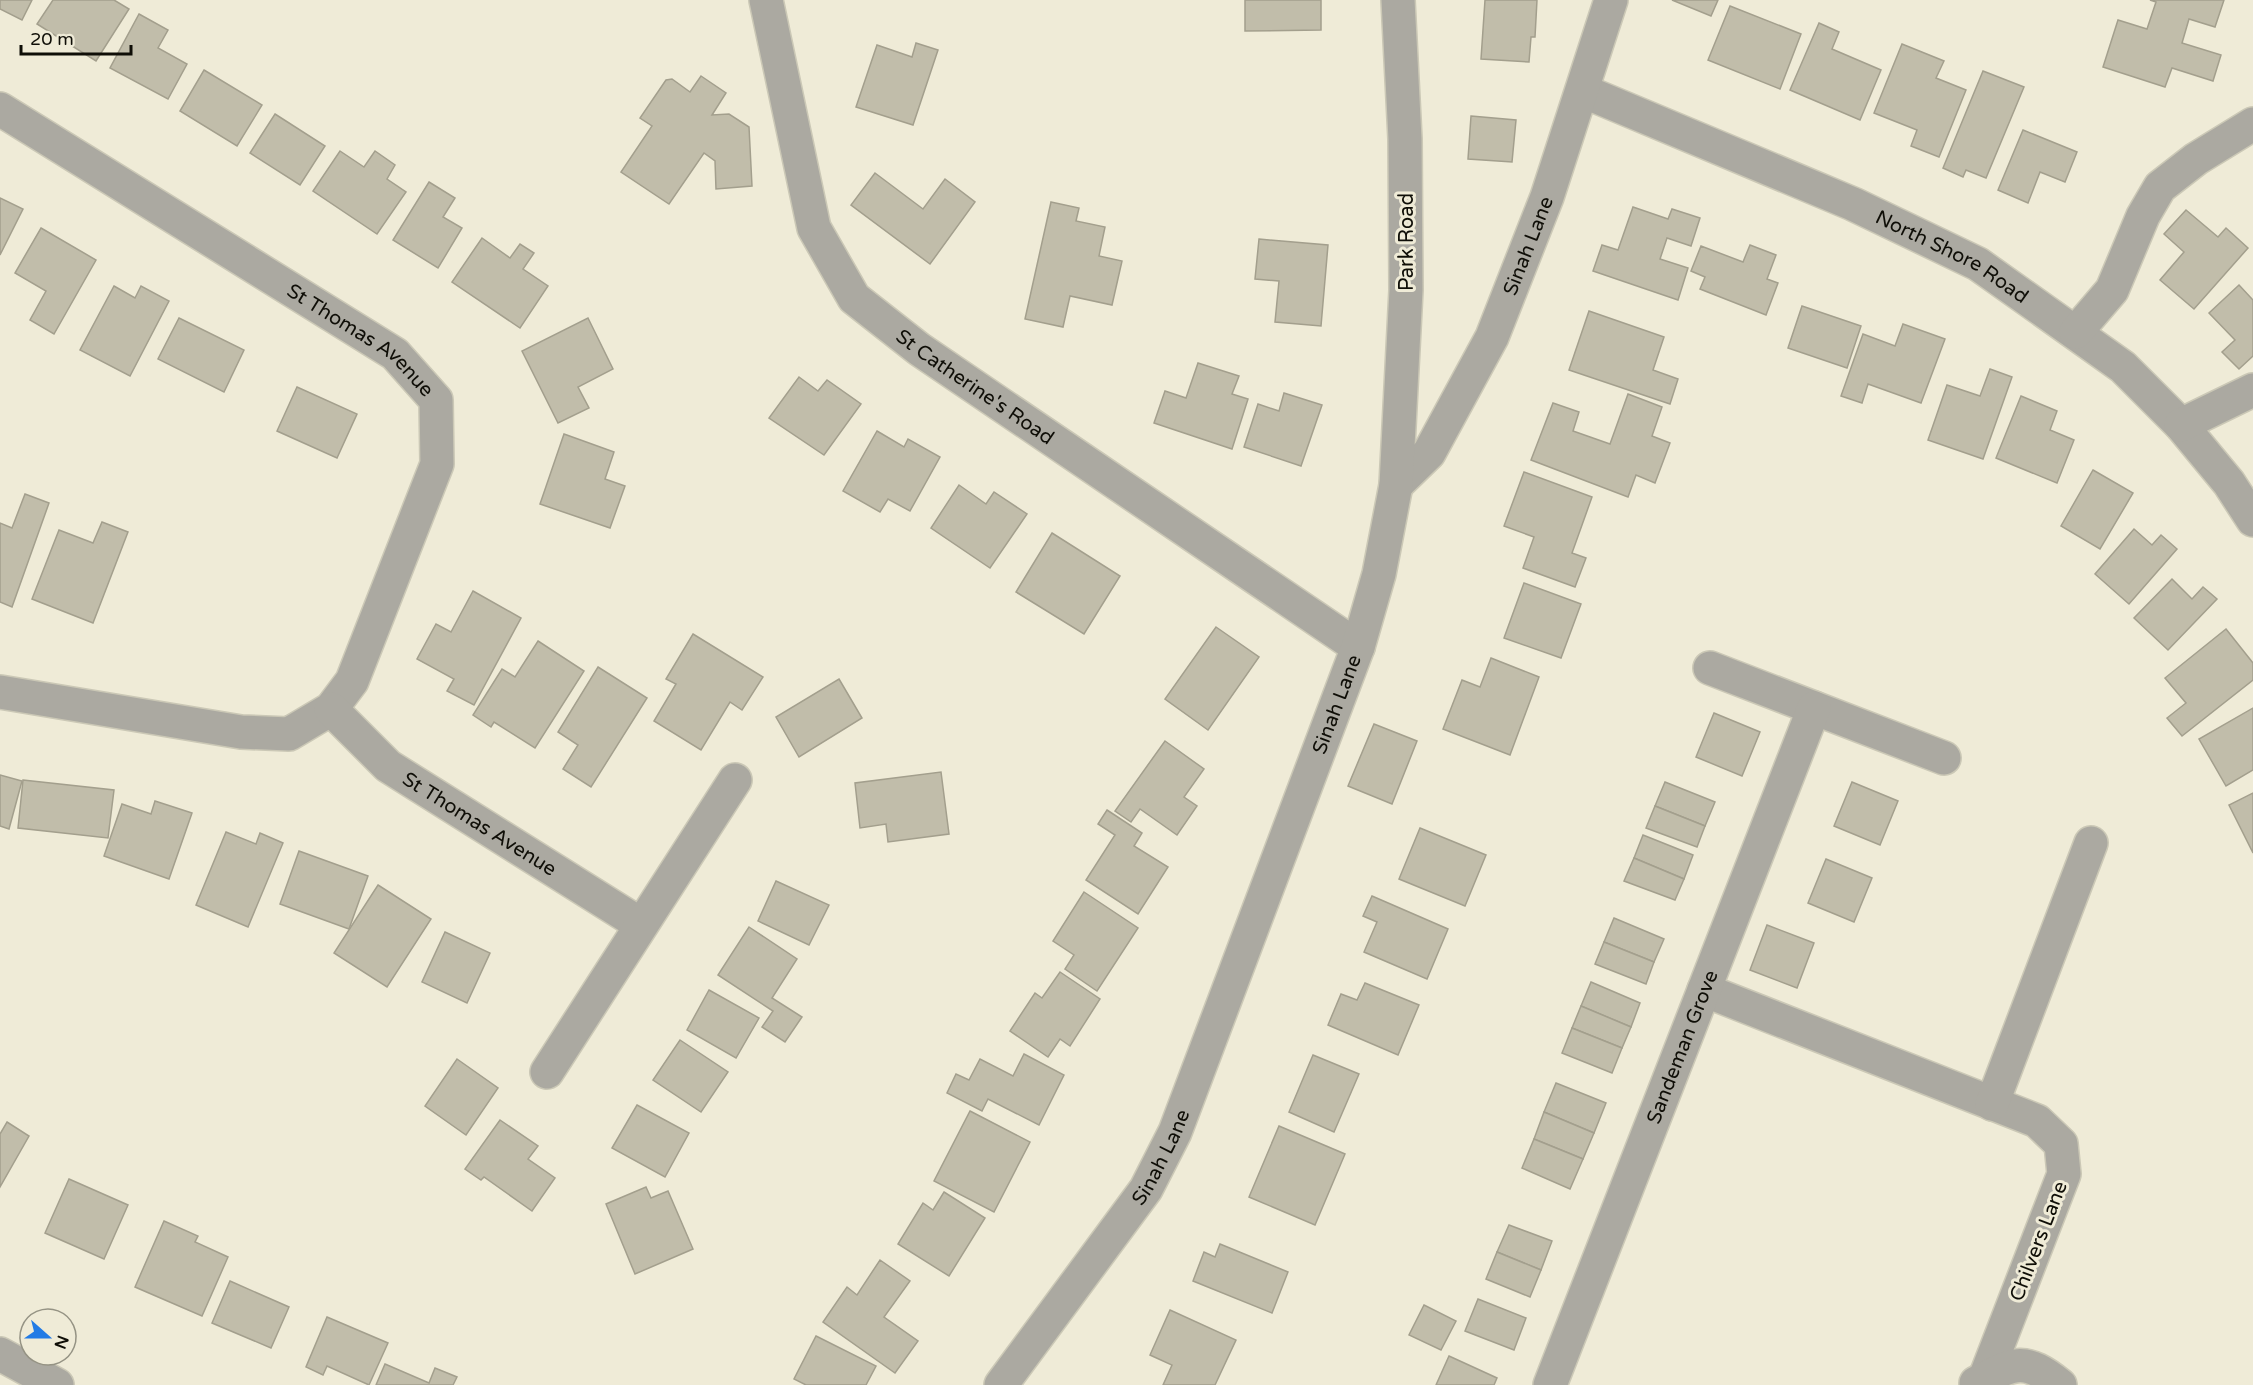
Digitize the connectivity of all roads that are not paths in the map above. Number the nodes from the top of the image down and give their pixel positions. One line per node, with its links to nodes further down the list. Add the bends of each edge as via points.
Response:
1 (765, 0): 12 (street, St Catherine's Road, via 814,228 854,298 919,349)
2 (1398, 0): 10 (street, Park Road, via 1406,139 1406,290)
3 (1611, 0): 4 (street, Sinah Lane)
4 (1583, 91): 7 (street, North Shore Road, via 1853,204 1978,264); 10 (street, Sinah Lane, via 1547,197 1492,336 1429,453)
5 (0, 109): 16 (street, St Thomas Avenue, via 395,354 436,400 437,464 352,681)
6 (2253, 124): 7 (street, via 2160,187 2143,216 2112,290)
7 (2076, 332): 9 (street, North Shore Road, via 2122,367)
8 (2253, 390): 9 (street)
9 (2181, 425): 11 (street, North Shore Road, via 2229,483)
10 (1396, 485): 12 (street, Sinah Lane, via 1379,574)
11 (2253, 520)
12 (1358, 647): 27 (street, Sinah Lane, via 1175,1132 1146,1189)
13 (1710, 668): 15 (street)
14 (0, 692): 16 (street, St Thomas Avenue, via 241,732 289,734)
15 (1814, 708): 17 (street); 21 (street, Sandeman Grove)
16 (331, 709): 20 (street, St Thomas Avenue, via 388,766)
17 (1944, 758)
18 (735, 780): 20 (street)
19 (2091, 843): 23 (street)
20 (640, 924): 22 (street)
21 (1704, 990): 23 (street, Chilvers Lane); 28 (street, Sandeman Grove)
22 (547, 1072)
23 (1992, 1104): 25 (street, Chilvers Lane, via 2037,1121 2061,1144 2064,1174)
24 (0, 1354): 26 (street)
25 (1979, 1381): 29 (street, via 2012,1364 2040,1369)
26 (48, 1383)
27 (1001, 1385)
28 (1550, 1385)
29 (2060, 1385)

